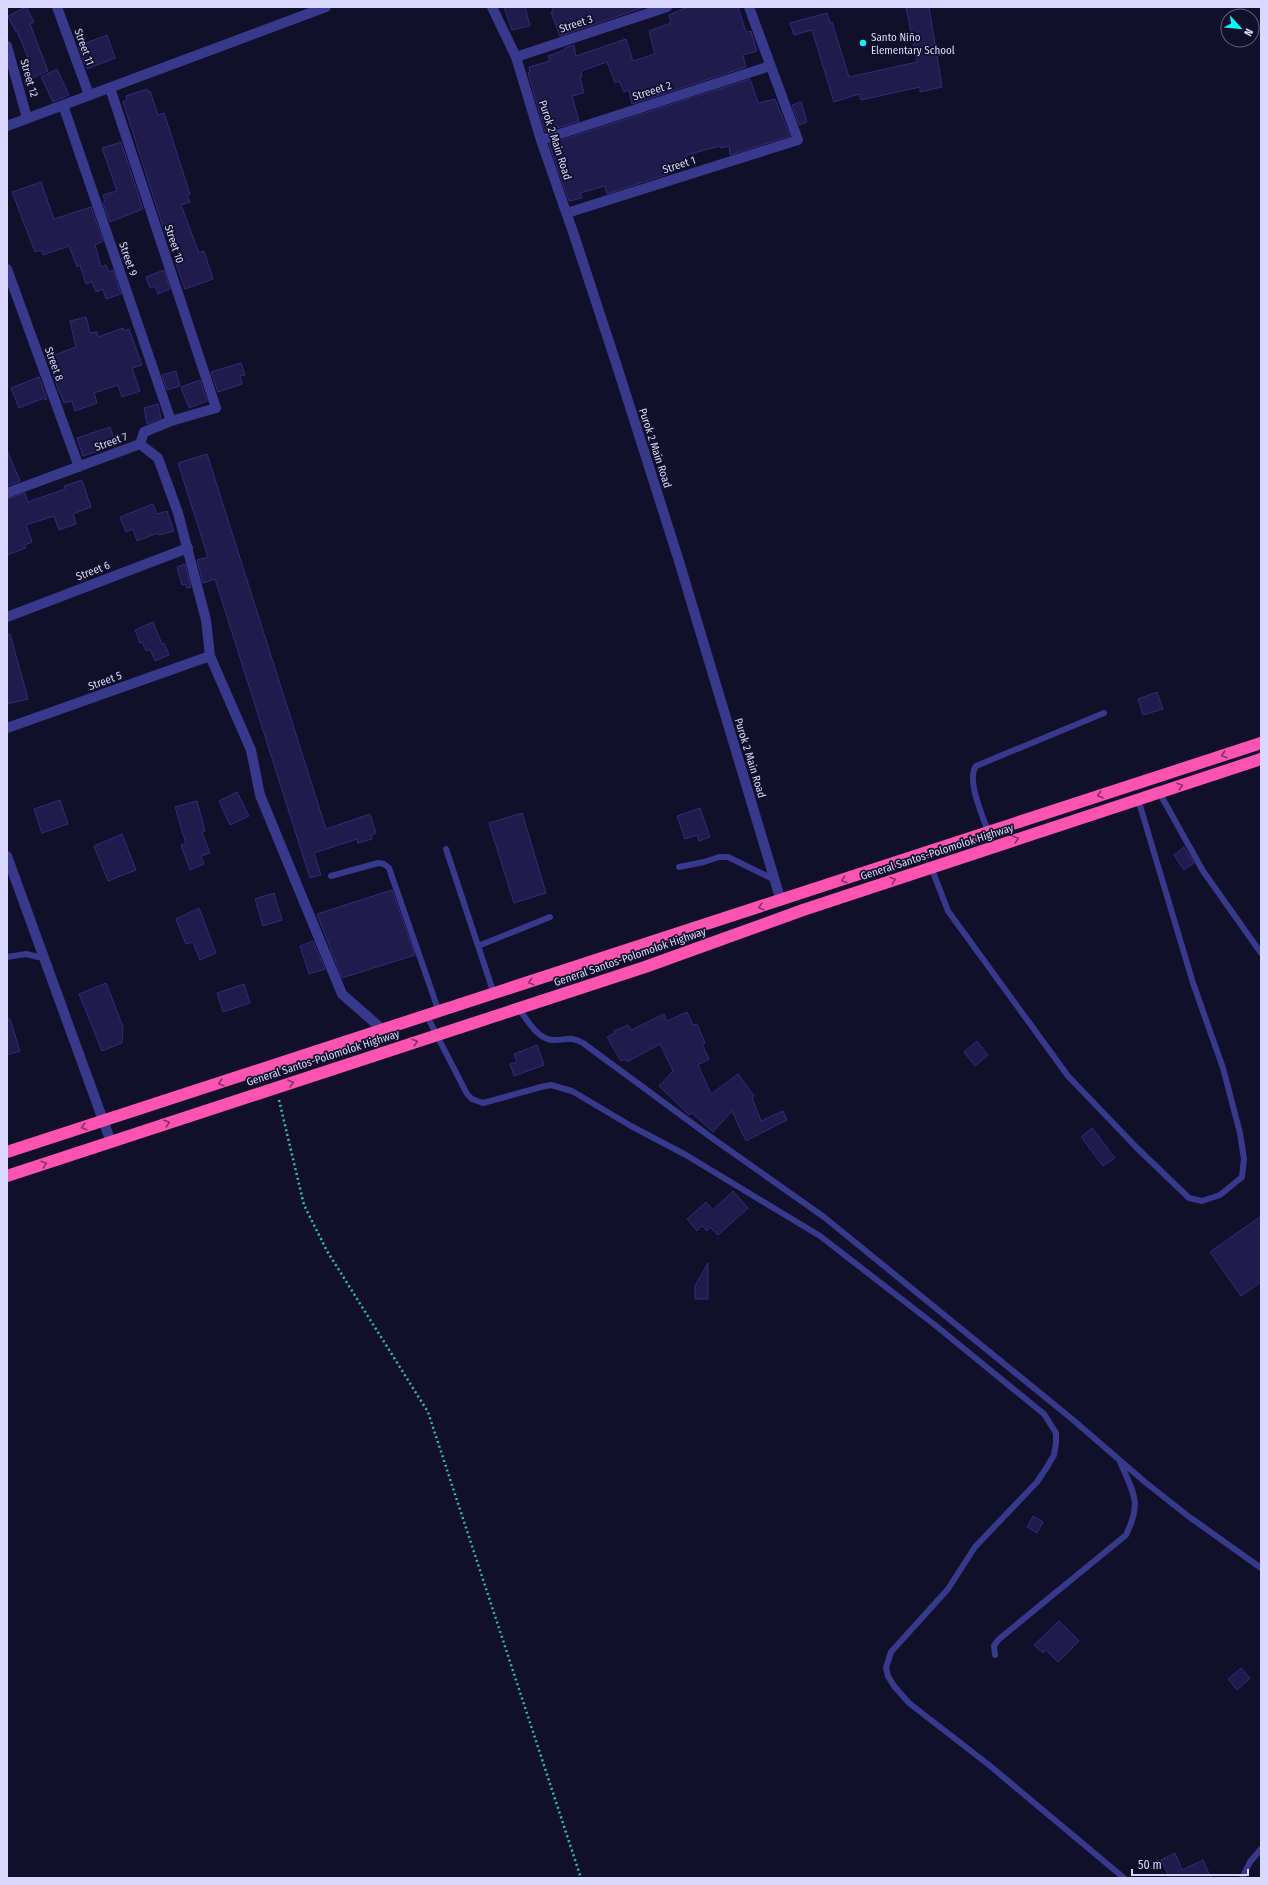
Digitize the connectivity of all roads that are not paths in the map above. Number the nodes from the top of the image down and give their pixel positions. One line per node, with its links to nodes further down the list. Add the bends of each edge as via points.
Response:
1 (57, 7): 10 (street, Street 11)
2 (326, 7): 9 (street)
3 (492, 7): 7 (street, Purok 2 Main Road)
4 (667, 7): 7 (street, Street 3)
5 (749, 7): 8 (street)
6 (7, 46): 12 (street, Street 12)
7 (516, 57): 14 (street, Purok 2 Main Road)
8 (770, 66): 14 (street, Streeet 2); 15 (street, Street 1, via 798,140)
9 (110, 88): 10 (street); 17 (street, Street 10)
10 (89, 95): 11 (street)
11 (63, 105): 12 (street); 18 (street, Street 9)
12 (27, 118): 13 (street)
13 (7, 126)
14 (541, 140): 15 (street, Purok 2 Main Road)
15 (567, 213): 37 (street, Purok 2 Main Road, via 675,551)
16 (7, 269): 20 (street, Street 8)
17 (216, 408): 18 (street, Street 7)
18 (171, 421): 19 (street, Street 7, via 144,432)
19 (140, 444): 20 (street, Street 7); 24 (street, via 158,458 178,513 206,620)
20 (78, 467): 21 (street, Street 7)
21 (7, 494)
22 (188, 548): 23 (street, Street 6)
23 (7, 617)
24 (210, 656): 26 (street, Street 5); 47 (street, via 251,750 260,795 342,994)
25 (1104, 712): 31 (lane, via 976,766 972,780)
26 (7, 728)
27 (1261, 743): 31 (highway, one-way to 31)
28 (1261, 759): 29 (highway, General Santos-Polomolok Highway, one-way to 28)
29 (1159, 792): 30 (highway, General Santos-Polomolok Highway); 41 (lane, via 1203,871)
30 (1138, 800): 35 (highway, General Santos-Polomolok Highway, one-way to 30); 35 (lane, via 1193,983 1223,1068 1240,1133 1244,1159 1242,1177 1220,1195 1202,1201 1189,1198 1068,1076 948,910)
31 (988, 832): 38 (highway, one-way to 38)
32 (446, 849): 40 (lane)
33 (7, 856): 43 (street)
34 (679, 867): 37 (lane, via 728,857)
35 (931, 867): 45 (highway, General Santos-Polomolok Highway, one-way to 35, via 645,967)
36 (331, 876): 46 (lane, via 378,863 389,868)
37 (775, 880): 38 (street, Purok 2 Main Road)
38 (781, 901): 44 (highway, one-way to 44)
39 (550, 917): 40 (lane)
40 (478, 946): 44 (lane)
41 (1261, 953)
42 (7, 957): 43 (lane, via 26,954)
43 (43, 958): 49 (street)
44 (494, 994): 46 (highway)
45 (518, 1008): 48 (highway, General Santos-Polomolok Highway); 53 (lane, via 542,1036 554,1040 571,1038 583,1043 824,1217)
46 (433, 1014): 47 (highway); 48 (lane)
47 (383, 1030): 49 (highway, one-way to 49)
48 (437, 1035): 50 (highway, General Santos-Polomolok Highway, one-way to 48); 57 (lane, via 472,1099 483,1103 551,1085 572,1091 800,1223 859,1265 1044,1414 1056,1433 1054,1455 1047,1468 1037,1482 975,1547 940,1599 891,1652 886,1668 894,1686 909,1703 989,1764)
49 (103, 1122): 50 (street); 51 (highway, one-way to 51)
50 (110, 1142): 52 (highway, General Santos-Polomolok Highway, one-way to 50)
51 (7, 1152)
52 (7, 1176)
53 (1120, 1460): 54 (lane, via 1188,1516); 55 (lane, via 1136,1503 1134,1517 1126,1535 998,1640 994,1646)
54 (1261, 1568)
55 (995, 1655)
56 (1261, 1849): 58 (lane, via 1250,1862)
57 (1124, 1878)
58 (1242, 1878)

